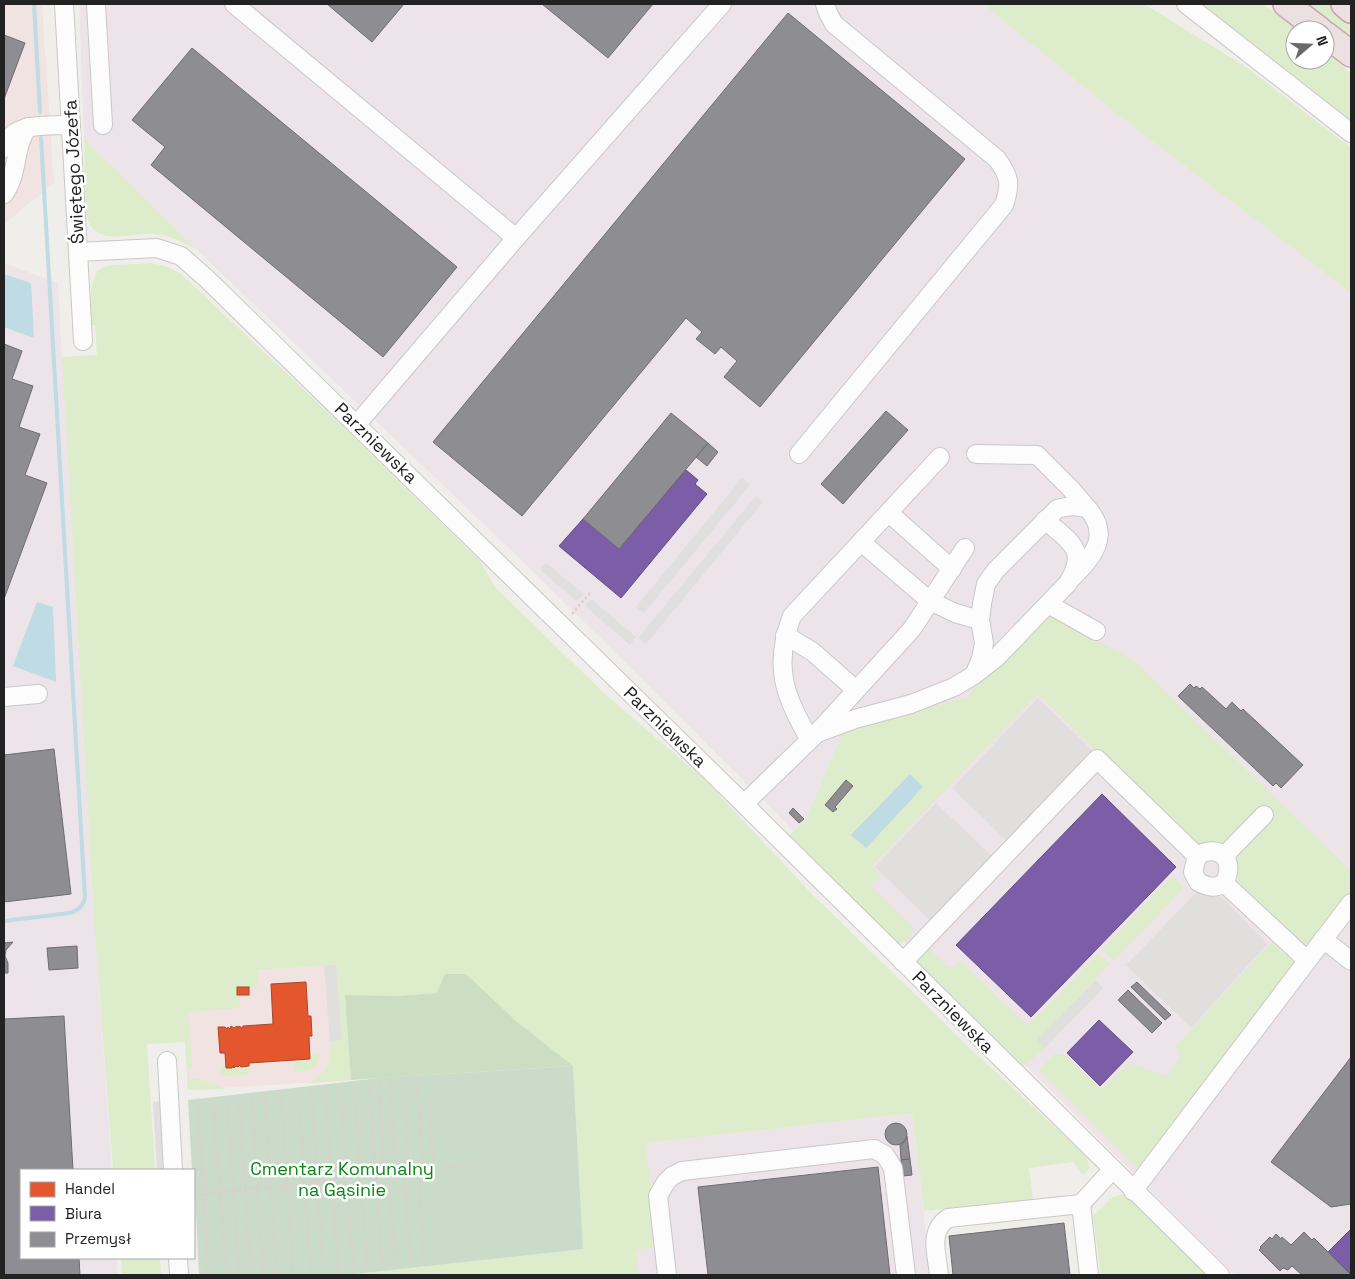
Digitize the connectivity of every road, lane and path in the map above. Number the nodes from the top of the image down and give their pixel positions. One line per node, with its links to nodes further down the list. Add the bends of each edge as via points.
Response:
1 (64, 4): 13 (street, Świętego Józefa)
2 (96, 4): 14 (street)
3 (234, 4): 19 (street)
4 (722, 4): 19 (street)
5 (825, 4): 23 (street, via 834,24 997,160 1006,171 1010,187 1004,205)
6 (1186, 4): 16 (street)
7 (1286, 4): 10 (highway)
8 (1344, 4): 9 (highway)
9 (1351, 10)
10 (1307, 20)
11 (1335, 42): 12 (highway)
12 (1351, 54)
13 (71, 125): 15 (street); 20 (street, Świętego Józefa)
14 (103, 125)
15 (28, 127): 17 (street, via 11,135); 18 (street)
16 (1351, 133)
17 (4, 148)
18 (4, 194)
19 (516, 238): 22 (street)
20 (78, 252): 21 (street, Świętego Józefa); 22 (street, Parzniewska, via 157,248 181,256)
21 (83, 341)
22 (357, 424): 45 (street, Parzniewska)
23 (799, 454)
24 (976, 454): 26 (street, via 1037,456)
25 (940, 457): 27 (street)
26 (1088, 509): 28 (street, via 1067,506 1057,509); 32 (street, via 1096,523 1099,538 1091,558)
27 (889, 512): 29 (street); 31 (street)
28 (1045, 520): 32 (street, via 1068,540 1078,556); 37 (street, via 986,584)
29 (861, 542): 34 (street); 39 (street, via 792,616)
30 (965, 548): 31 (street)
31 (952, 569): 34 (street)
32 (1068, 583): 35 (street)
33 (591, 592): 36 (path)
34 (930, 601): 37 (street); 41 (street, via 912,629)
35 (1048, 604): 38 (street); 40 (street, via 996,658)
36 (572, 614)
37 (980, 620): 40 (street, via 984,643)
38 (1096, 631)
39 (784, 635): 41 (street, via 813,652); 44 (street, via 782,652 787,695 794,713)
40 (974, 675): 44 (street, via 954,687 911,704 855,719)
41 (856, 690): 44 (street)
42 (38, 694): 43 (street)
43 (4, 697)
44 (813, 736): 45 (street)
45 (744, 804): 53 (street, Parzniewska)
46 (1264, 814): 48 (street)
47 (1197, 856): 48 (street, via 1210,851); 49 (street, via 1194,872 1198,882 1216,887); 53 (street, via 1097,759)
48 (1224, 856): 49 (street, via 1230,867)
49 (1224, 883): 54 (street)
50 (1351, 903): 52 (street)
51 (923, 930): 53 (street)
52 (1323, 939): 54 (street); 55 (street)
53 (900, 959): 80 (street, Parzniewska)
54 (1307, 960): 97 (street)
55 (1351, 961)
56 (167, 1061): 77 (street)
57 (417, 1078): 79 (path)
58 (379, 1081): 84 (path)
59 (390, 1081): 83 (path)
60 (354, 1084): 86 (path)
61 (369, 1084): 85 (path)
62 (340, 1086): 87 (path)
63 (325, 1088): 88 (path)
64 (311, 1089): 89 (path)
65 (298, 1091): 90 (path)
66 (281, 1095): 91 (path)
67 (265, 1097): 92 (path)
68 (252, 1098): 93 (path)
69 (239, 1099): 94 (path)
70 (227, 1101): 95 (path)
71 (429, 1101): 76 (path)
72 (213, 1102): 96 (path)
73 (198, 1104): 98 (path)
74 (405, 1106): 82 (path)
75 (476, 1164): 76 (path)
76 (434, 1168): 79 (path)
77 (173, 1169)
78 (418, 1170): 79 (path); 82 (path); 103 (path)
79 (423, 1170)
80 (1112, 1170): 97 (street, Parzniewska); 100 (street)
81 (404, 1172): 82 (path); 83 (path); 105 (path)
82 (409, 1172)
83 (396, 1173): 84 (path)
84 (386, 1174): 85 (path); 106 (path)
85 (376, 1175): 86 (path); 102 (path)
86 (362, 1177): 87 (path); 104 (path)
87 (347, 1178): 88 (path); 107 (path)
88 (332, 1180): 89 (path); 109 (path)
89 (318, 1181): 90 (path); 108 (path)
90 (304, 1182): 91 (path); 111 (path)
91 (287, 1184): 92 (path); 110 (path)
92 (271, 1186): 93 (path); 118 (path)
93 (257, 1187): 94 (path); 117 (path)
94 (245, 1189): 95 (path); 116 (path)
95 (233, 1190): 96 (path); 115 (path)
96 (220, 1191): 98 (path); 114 (path)
97 (1134, 1191): 123 (street, Parzniewska)
98 (203, 1193): 99 (path); 113 (path)
99 (195, 1195)
100 (1081, 1204): 121 (street, via 948,1218 935,1234); 122 (street)
101 (178, 1259): 112 (street)
102 (382, 1265)
103 (424, 1265)
104 (367, 1267)
105 (411, 1267)
106 (396, 1268)
107 (352, 1269)
108 (323, 1270)
109 (338, 1270)
110 (293, 1272)
111 (311, 1272)
112 (179, 1275)
113 (208, 1275)
114 (226, 1275)
115 (239, 1275)
116 (251, 1275)
117 (263, 1275)
118 (276, 1275)
119 (668, 1275): 120 (street, via 658,1196 672,1176 682,1171 874,1149 885,1155 893,1168)
120 (906, 1275)
121 (939, 1275)
122 (1089, 1275)
123 (1220, 1275)

